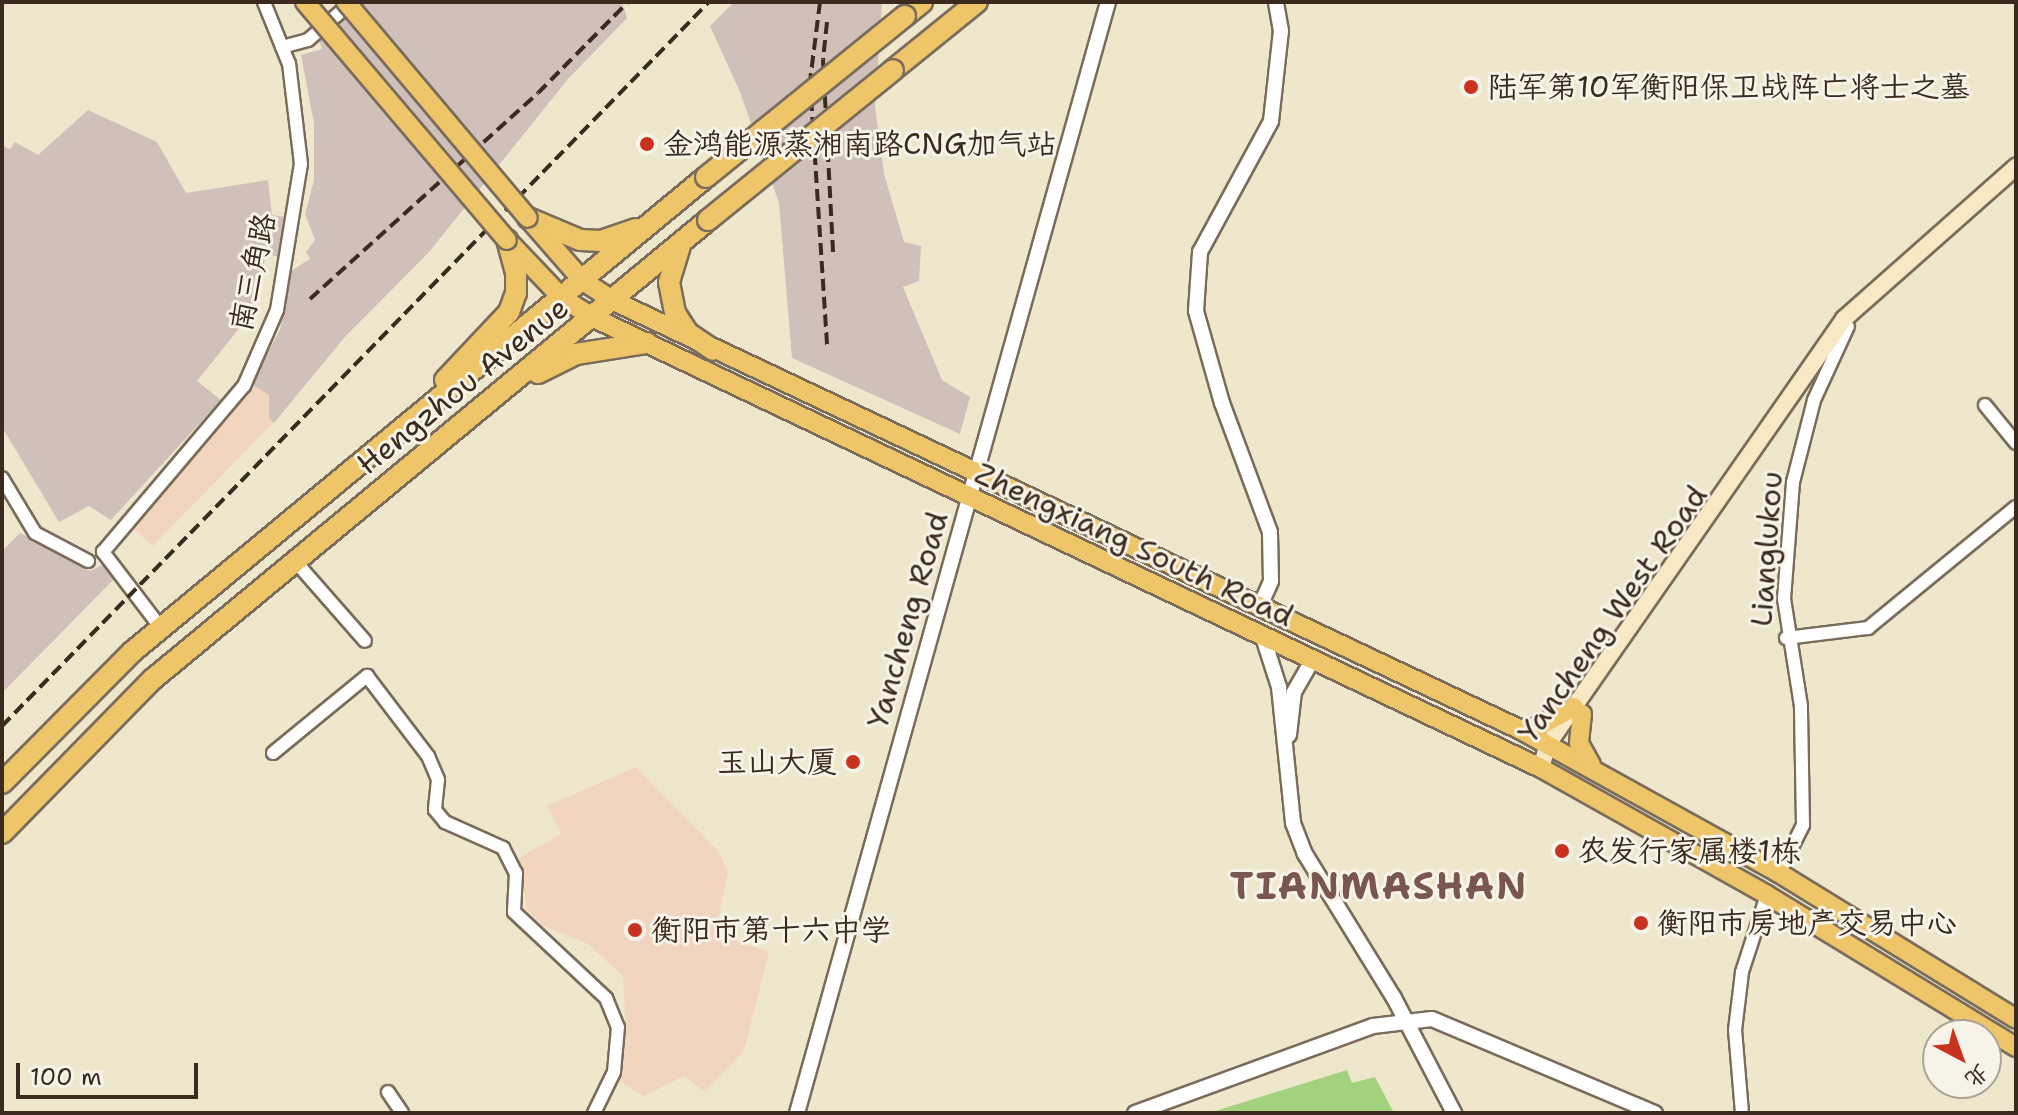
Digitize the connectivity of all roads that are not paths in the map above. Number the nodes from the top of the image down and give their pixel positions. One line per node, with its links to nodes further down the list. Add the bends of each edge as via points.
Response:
1 (264, 2): 8 (street, 南三角路)
2 (305, 2): 13 (main road, Zhengxiang South Road, bridge)
3 (349, 2): 8 (street, via 308,40); 11 (main road, Zhengxiang South Road, bridge)
4 (922, 2): 12 (highway, Hengzhou Avenue, bridge)
5 (977, 2): 14 (highway, Hengzhou Avenue, bridge)
6 (1111, 2): 30 (street, Yancheng Road)
7 (1276, 2): 38 (street, via 1281,31 1271,121 1200,252 1196,311 1222,403 1270,532 1271,581)
8 (282, 47): 39 (street, 南三角路, via 301,164 277,310 261,356 244,386 103,552)
9 (2016, 167): 44 (main road, Yancheng West Road, via 1844,319)
10 (2016, 179): 20 (main road, Yancheng West Road)
11 (528, 218): 12 (highway, via 560,234 601,241); 15 (main road, Zhengxiang South Road)
12 (657, 218): 15 (highway, Hengzhou Avenue)
13 (507, 240): 16 (main road, Zhengxiang South Road); 21 (highway, via 516,293)
14 (681, 243): 17 (highway, Hengzhou Avenue); 23 (highway, via 669,282 675,313 688,333)
15 (583, 281): 16 (highway, Hengzhou Avenue); 17 (main road, Zhengxiang South Road)
16 (562, 298): 18 (main road, Zhengxiang South Road); 19 (highway, Hengzhou Avenue)
17 (614, 301): 18 (highway, Hengzhou Avenue); 23 (main road, Zhengxiang South Road)
18 (594, 318): 22 (main road, Zhengxiang South Road); 24 (highway, Hengzhou Avenue)
19 (537, 319): 21 (highway); 25 (highway, Hengzhou Avenue)
20 (1848, 326): 41 (street, Lianglukou, via 1814,400 1793,482); 44 (main road, Yancheng West Road)
21 (492, 329): 28 (highway)
22 (647, 343): 24 (highway, via 576,354); 33 (main road, Zhengxiang South Road)
23 (713, 350): 30 (main road, Zhengxiang South Road)
24 (509, 386): 27 (highway, Hengzhou Avenue)
25 (447, 392): 27 (highway, via 462,390 472,397); 28 (highway, Hengzhou Avenue)
26 (1985, 405): 29 (street)
27 (470, 418): 37 (highway, Hengzhou Avenue)
28 (394, 436): 39 (highway, Hengzhou Avenue)
29 (2016, 443)
30 (979, 475): 33 (street, Yancheng Road); 38 (main road, Zhengxiang South Road)
31 (2, 478): 32 (street)
32 (13, 493): 34 (street); 36 (street, via 35,533)
33 (972, 501): 40 (main road, Zhengxiang South Road); 60 (street, Yancheng Road); 61 (street, Yancheng Road)
34 (2, 503)
35 (2016, 507): 41 (street, via 1868,628)
36 (88, 561)
37 (295, 561): 42 (street); 51 (highway, Hengzhou Avenue, via 153,679)
38 (1260, 606): 45 (main road, Zhengxiang South Road)
39 (161, 628): 50 (highway, Hengzhou Avenue)
40 (1262, 634): 43 (main road, Zhengxiang South Road); 55 (street, via 1279,687 1293,823 1305,854)
41 (1786, 638): 52 (street, Lianglukou, via 1801,706 1803,825)
42 (365, 641)
43 (1313, 659): 48 (main road, Zhengxiang South Road); 55 (street, via 1294,692 1288,722 1299,822)
44 (1578, 710): 45 (main road); 46 (main road, Yancheng West Road); 49 (main road, via 1579,743)
45 (1519, 729): 46 (main road, Zhengxiang South Road)
46 (1553, 746): 48 (main road, Yancheng West Road); 49 (main road, Zhengxiang South Road)
47 (273, 753): 59 (street, via 367,676 428,756 438,780 435,810 445,822 503,848 516,873 514,912 606,998 618,1027 614,1072)
48 (1541, 768): 53 (main road, Zhengxiang South Road)
49 (1593, 768): 52 (main road, Zhengxiang South Road)
50 (2, 783)
51 (2, 833)
52 (1779, 873): 54 (main road, Zhengxiang South Road)
53 (1767, 895): 56 (main road, Zhengxiang South Road); 67 (street, via 1742,972 1735,1030)
54 (2016, 1019)
55 (1412, 1025): 62 (street, via 1373,1026); 63 (street, via 1266,1069); 64 (street, via 1453,1092); 65 (street, via 1474,1042); 66 (street, via 1432,1019)
56 (2016, 1047)
57 (388, 1092): 58 (street)
58 (402, 1113)
59 (594, 1113)
60 (797, 1113)
61 (805, 1113)
62 (1135, 1113)
63 (1157, 1113)
64 (1457, 1113)
65 (1636, 1113)
66 (1655, 1113)
67 (1742, 1113)

